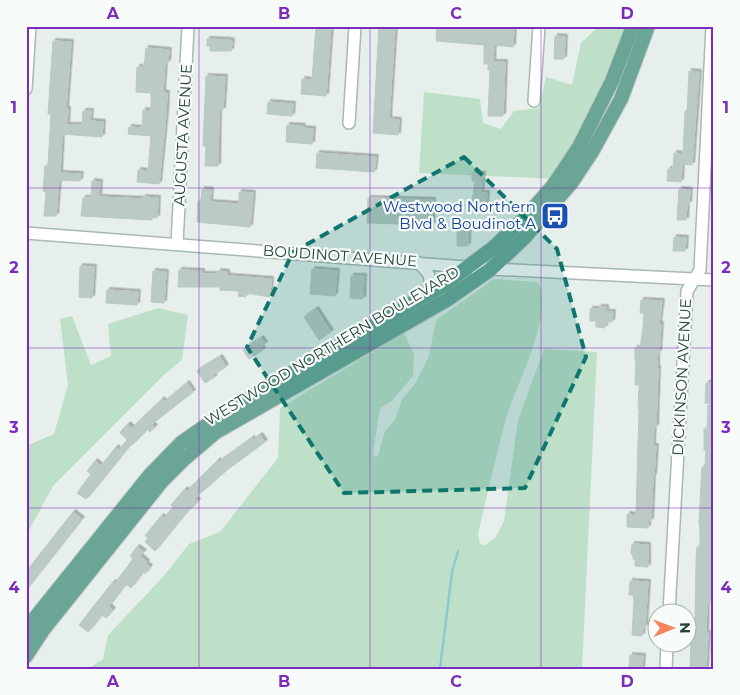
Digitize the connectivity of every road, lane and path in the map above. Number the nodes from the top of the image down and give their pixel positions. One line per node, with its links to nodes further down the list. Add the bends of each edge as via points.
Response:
1 (30, 26): 8 (street)
2 (188, 26): 12 (street, AUGUSTA AVENUE)
3 (355, 26): 10 (street)
4 (539, 26): 9 (street)
5 (633, 26): 14 (main road, WESTWOOD NORTHERN BOULEVARD, via 597,114 553,186 523,220)
6 (648, 26): 15 (main road, WESTWOOD NORTHERN BOULEVARD, via 621,99 593,150 550,209)
7 (712, 26): 16 (street, DICKINSON AVENUE, via 700,270)
8 (26, 89)
9 (534, 101)
10 (349, 123)
11 (26, 233): 12 (street, BOUDINOT AVENUE)
12 (177, 244): 13 (street, BOUDINOT AVENUE)
13 (417, 262): 14 (street, BOUDINOT AVENUE); 18 (street, via 430,275)
14 (468, 266): 15 (street, BOUDINOT AVENUE); 18 (main road, WESTWOOD NORTHERN BOULEVARD)
15 (490, 268): 16 (street, BOUDINOT AVENUE); 19 (main road, WESTWOOD NORTHERN BOULEVARD, via 448,299)
16 (694, 279): 17 (street, BOUDINOT AVENUE); 20 (street, DICKINSON AVENUE, via 687,291)
17 (714, 280)
18 (429, 294): 19 (main road, WESTWOOD NORTHERN BOULEVARD)
19 (285, 384): 21 (main road, WESTWOOD NORTHERN BOULEVARD, via 224,413 182,443 112,520); 23 (main road, WESTWOOD NORTHERN BOULEVARD, via 216,432 162,480)
20 (670, 602)
21 (26, 632)
22 (667, 652): 24 (street)
23 (26, 656)
24 (666, 669)

